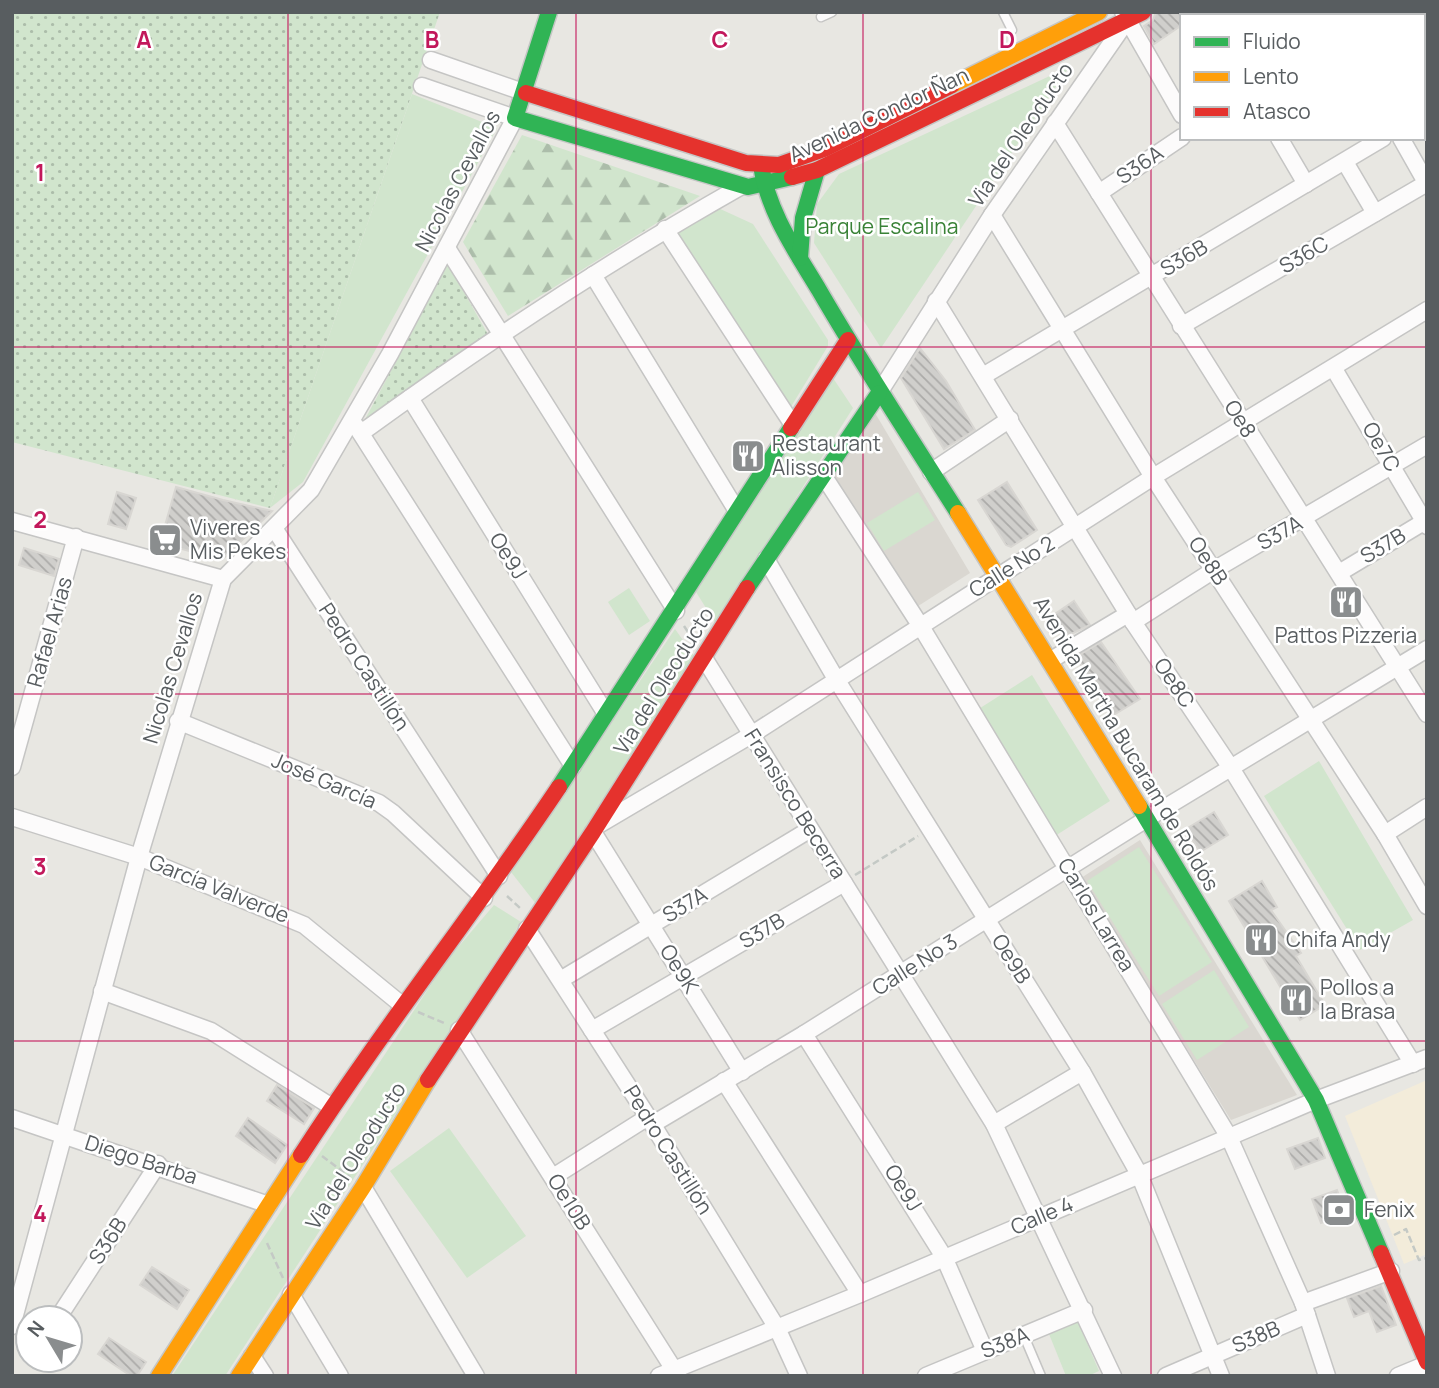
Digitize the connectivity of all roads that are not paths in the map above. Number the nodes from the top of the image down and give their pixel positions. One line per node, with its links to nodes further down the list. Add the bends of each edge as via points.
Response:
1 (549, 12): 11 (street, Nicolas Cevallos)
2 (832, 12): 7 (lane)
3 (1003, 12): 8 (lane)
4 (1099, 12): 20 (street, Avenida Condor Ñan, via 824,149 779,165)
5 (1143, 12): 6 (street, Avenida Condor Ñan)
6 (1125, 16): 12 (street); 14 (street, Via del Oleoducto); 21 (street, Avenida Condor Ñan)
7 (821, 17)
8 (1012, 30)
9 (431, 60): 11 (street, Avenida Condor Ñan)
10 (422, 86): 13 (street, Avenida Condor Ñan)
11 (526, 93): 13 (street, Nicolas Cevallos); 20 (street, Avenida Condor Ñan)
12 (1180, 112)
13 (515, 118): 25 (street, Avenida Condor Ñan); 30 (street, Nicolas Cevallos)
14 (1055, 123): 26 (street, Oe8); 28 (street, Via del Oleoducto)
15 (1180, 138): 26 (street, S36A)
16 (1280, 140): 22 (street)
17 (1380, 140): 19 (street, S36B)
18 (1402, 140): 23 (street)
19 (1345, 162): 22 (street, S36B); 27 (street)
20 (761, 165): 24 (street, Avenida Martha Bucaram de Roldós)
21 (817, 170): 24 (street, Avenida Condor Ñan); 31 (street, via 803,218)
22 (1306, 184): 33 (street, S36B)
23 (1427, 184): 27 (street, S36C)
24 (764, 186): 25 (street, Avenida Condor Ñan); 31 (street, Avenida Martha Bucaram de Roldós)
25 (740, 187): 29 (street)
26 (1099, 193): 33 (street, Oe8)
27 (1375, 213): 36 (street, S36C)
28 (992, 215): 34 (street, Via del Oleoducto); 37 (street, Oe8B)
29 (665, 229): 32 (street); 47 (street)
30 (447, 248): 38 (street); 44 (street, Nicolas Cevallos)
31 (800, 258): 39 (street, Avenida Martha Bucaram de Roldós)
32 (593, 275): 38 (street); 54 (street)
33 (1152, 276): 36 (street, Oe8); 37 (street, S36B)
34 (936, 301): 41 (street, Oe8C); 42 (street, Via del Oleoducto)
35 (1427, 310): 40 (street, Calle No 2)
36 (1181, 326): 46 (street, Oe8)
37 (1062, 327): 41 (street, S36B); 53 (street, Oe8B)
38 (501, 337): 43 (street); 66 (street)
39 (848, 340): 42 (street, Avenida Martha Bucaram de Roldós); 47 (street, Via del Oleoducto)
40 (1334, 369): 46 (street, Calle No 2); 50 (street, Oe7C)
41 (983, 376): 45 (street, Oe8C)
42 (879, 393): 51 (street, Avenida Martha Bucaram de Roldós); 52 (street, Via del Oleoducto)
43 (410, 398): 48 (street); 74 (street, Oe9J)
44 (351, 418): 48 (street); 59 (street, Nicolas Cevallos, via 311,490)
45 (1010, 419): 51 (street); 58 (street, Oe8C)
46 (1244, 424): 53 (street, Calle No 2); 55 (street, Oe8)
47 (793, 425): 54 (street, Via del Oleoducto)
48 (360, 433): 79 (street)
49 (1427, 445): 50 (street, S37A)
50 (1393, 467): 55 (street, S37A); 57 (street, Oe7C)
51 (931, 472): 64 (street, Avenida Martha Bucaram de Roldós)
52 (823, 475): 61 (street, Via del Oleoducto); 68 (street, Carlos Larrea)
53 (1153, 477): 58 (street, Calle No 2); 62 (street, Oe8B)
54 (737, 511): 66 (street, Via del Oleoducto)
55 (1303, 520): 62 (street, S37A); 63 (street, Oe8)
56 (12, 521): 60 (street)
57 (1426, 522): 63 (street, S37B)
58 (1077, 527): 64 (street, Calle No 2); 67 (street, Oe8C)
59 (274, 528): 65 (street, Nicolas Cevallos); 91 (street, Pedro Castillón)
60 (76, 537): 65 (street); 80 (street, Rafael Arias)
61 (766, 559): 70 (street, Via del Oleoducto); 73 (street, Oe9B)
62 (1214, 570): 67 (street, S37A); 77 (street, Oe8B)
63 (1339, 573): 72 (street, Oe8)
64 (998, 576): 68 (street, Calle No 2); 71 (street, Avenida Martha Bucaram de Roldós)
65 (223, 579): 76 (street, Nicolas Cevallos)
66 (676, 611): 74 (street, Via del Oleoducto)
67 (1131, 618): 71 (street, S37A); 81 (street, Oe8C)
68 (920, 625): 73 (street, Calle No 2); 89 (street, Carlos Larrea)
69 (1427, 649): 72 (street, Calle No 3)
70 (704, 657): 78 (street, Fransisco Becerra); 85 (street, Via del Oleoducto)
71 (1051, 660): 84 (street, Avenida Martha Bucaram de Roldós)
72 (1396, 667): 75 (street, Oe8); 77 (street, Calle No 3)
73 (836, 679): 78 (street, Calle No 2); 93 (street, Oe9B)
74 (606, 714): 79 (street, Via del Oleoducto)
75 (1427, 714)
76 (178, 721): 88 (street, Nicolas Cevallos); 91 (street, José García, via 379,803)
77 (1311, 721): 81 (street, Calle No 3); 87 (street, Oe8B)
78 (751, 734): 85 (street, Calle No 2); 86 (street, Fransisco Becerra)
79 (573, 766): 91 (street, Via del Oleoducto)
80 (12, 767)
81 (1231, 768): 84 (street, Calle No 3); 104 (street, Oe8C)
82 (1427, 807): 87 (street)
83 (12, 817): 88 (street, García Valverde)
84 (1148, 818): 89 (street, Calle No 3); 108 (street, Avenida Martha Bucaram de Roldós)
85 (595, 829): 94 (street, Via del Oleoducto); 95 (street, Oe9K)
86 (809, 830): 90 (street, Fransisco Becerra); 95 (street, S37A)
87 (1385, 834): 92 (street, Oe8B)
88 (139, 857): 99 (street, Nicolas Cevallos); 100 (street, García Valverde, via 304,925)
89 (1069, 869): 93 (street, Calle No 3); 114 (street, Carlos Larrea)
90 (844, 883): 96 (street, Fransisco Becerra); 97 (street, S37B)
91 (492, 886): 100 (street, Via del Oleoducto)
92 (1427, 906)
93 (986, 919): 96 (street, Calle No 3); 106 (street, Oe9B)
94 (530, 925): 98 (street, Pedro Castillón); 101 (street, Via del Oleoducto)
95 (651, 925): 97 (street, Oe9K); 98 (street, S37A)
96 (899, 975): 103 (street, Calle No 3); 112 (street, Fransisco Becerra)
97 (684, 977): 102 (street, S37B); 105 (street, Oe9K)
98 (562, 979): 102 (street, Pedro Castillón)
99 (102, 991): 109 (street, via 211,1031); 113 (street, Nicolas Cevallos)
100 (402, 1005): 109 (street, Via del Oleoducto)
101 (459, 1030): 117 (street, Oe10B); 118 (street, Via del Oleoducto)
102 (592, 1030): 111 (street, Pedro Castillón)
103 (804, 1034): 105 (street, Calle No 3); 121 (street, Oe9J)
104 (1420, 1061): 108 (street, Calle 4)
105 (742, 1072): 107 (street, Calle No 3)
106 (1082, 1072): 112 (street); 116 (street, Oe9B)
107 (724, 1082): 111 (street, Calle No 3); 125 (street)
108 (1316, 1100): 114 (street, Calle 4); 123 (street, Avenida Martha Bucaram de Roldós)
109 (332, 1107): 119 (street, Via del Oleoducto)
110 (12, 1118): 113 (street, Diego Barba)
111 (650, 1121): 117 (street, Calle No 3); 130 (street, Pedro Castillón)
112 (994, 1124): 120 (street, Fransisco Becerra)
113 (65, 1135): 115 (street, Diego Barba); 122 (street, Nicolas Cevallos)
114 (1229, 1137): 116 (street, Calle 4); 128 (street, Carlos Larrea)
115 (158, 1164): 119 (street, Diego Barba); 127 (street, S36B)
116 (1139, 1174): 120 (street, Calle 4); 134 (street, Oe9B)
117 (553, 1177): 136 (street, Oe10B)
118 (363, 1187): 124 (street, Via del Oleoducto); 141 (street)
119 (269, 1205): 137 (street, Via del Oleoducto)
120 (1040, 1218): 121 (street, Calle 4); 129 (street, Fransisco Becerra)
121 (944, 1257): 125 (street, Calle 4); 132 (street, Oe9J)
122 (19, 1271): 126 (street, Nicolas Cevallos)
123 (1391, 1271): 128 (street, S38B); 135 (street, Avenida Martha Bucaram de Roldós)
124 (291, 1294): 133 (street, Via del Oleoducto); 140 (street)
125 (860, 1294): 130 (street, Calle 4)
126 (18, 1304)
127 (67, 1304)
128 (1305, 1309): 134 (street, S38B); 149 (street, Carlos Larrea)
129 (1084, 1310): 131 (street, S38A); 146 (street, Fransisco Becerra)
130 (777, 1328): 136 (street, Calle 4); 143 (street, Pedro Castillón)
131 (1024, 1336): 132 (street, S38A); 145 (lane)
132 (985, 1351): 144 (street, S38A)
133 (252, 1356): 138 (street, Via del Oleoducto); 139 (street)
134 (1213, 1356): 147 (street, S38B); 148 (street, Oe9B)
135 (1427, 1363): 150 (street)
136 (676, 1372): 142 (street, Calle 4)
137 (159, 1376)
138 (239, 1376)
139 (265, 1376)
140 (340, 1376)
141 (476, 1376)
142 (659, 1376)
143 (799, 1376)
144 (926, 1376)
145 (1041, 1376)
146 (1113, 1376)
147 (1166, 1376)
148 (1221, 1376)
149 (1327, 1376)
150 (1398, 1376)

